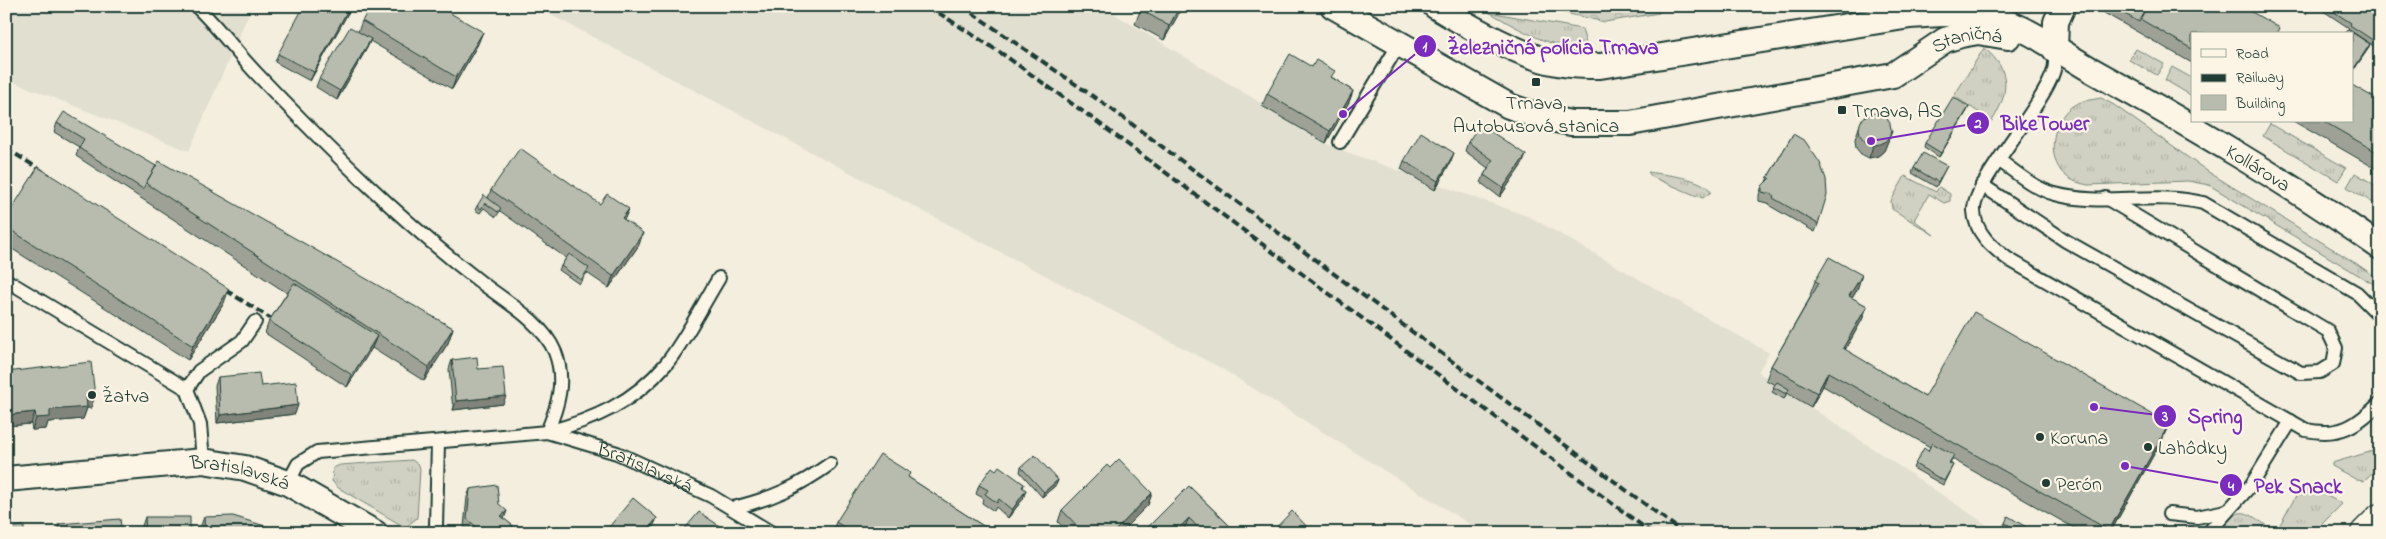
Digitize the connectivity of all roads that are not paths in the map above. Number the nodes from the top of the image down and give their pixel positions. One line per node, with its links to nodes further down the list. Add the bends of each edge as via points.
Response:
1 (196, 6): 19 (lane, via 338,158 445,255 532,323 548,341 555,352 562,378 557,408)
2 (1333, 6): 5 (street, Staničná)
3 (1435, 6): 6 (street, Staničná, via 1465,24 1536,57 1571,65 1600,66 1910,16 1956,12 1997,19 2026,31)
4 (2063, 6): 6 (street, via 2056,22)
5 (1399, 44): 6 (street, Staničná, via 1509,106 1571,123 1630,123 1893,75 1944,40 1978,32); 7 (lane)
6 (2055, 50): 8 (lane, via 2054,73); 11 (street, Kollárova, via 2191,126)
7 (1340, 142)
8 (2000, 161): 9 (lane); 10 (lane, via 2032,184 2054,194)
9 (1982, 185): 10 (lane, via 2066,241 2301,373 2320,372 2332,364 2336,348 2328,331); 18 (lane, via 1975,198 1975,220 1980,233 2008,260)
10 (2106, 198): 14 (lane, via 2179,197 2203,203 2357,293)
11 (2380, 246)
12 (719, 278): 19 (lane, via 666,363 639,391 584,423)
13 (6, 280): 16 (lane)
14 (2380, 316)
15 (255, 322): 16 (lane, via 242,341 199,371)
16 (187, 389): 21 (lane, via 200,424)
17 (2380, 403): 18 (lane, via 2364,418 2344,429 2325,434 2306,430)
18 (2291, 421): 26 (lane, via 2252,484)
19 (547, 432): 20 (lane, Bratislavská); 25 (lane, Bratislavská, via 618,452)
20 (438, 443): 24 (lane, Bratislavská, via 317,452 298,464); 30 (lane, via 436,526)
21 (203, 461): 23 (street, Bratislavská); 24 (street, Bratislavská, via 245,468)
22 (830, 464): 25 (lane, via 804,483 765,500)
23 (6, 479)
24 (288, 483): 29 (street)
25 (733, 508): 31 (lane, Bratislavská)
26 (2226, 511): 27 (lane, via 2197,517); 32 (lane)
27 (2169, 514)
28 (2380, 518): 33 (street)
29 (374, 533)
30 (433, 533)
31 (772, 533)
32 (2208, 533)
33 (2365, 533)

